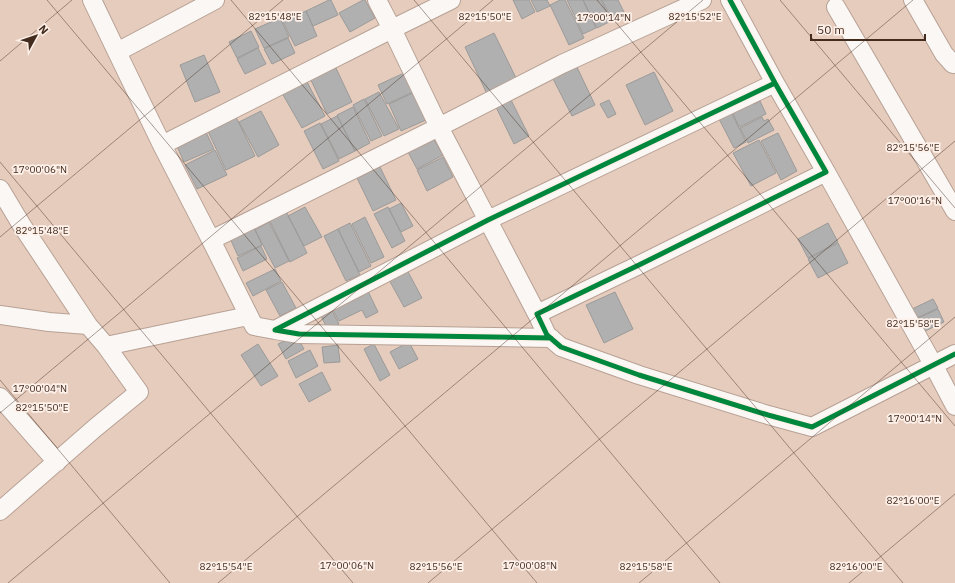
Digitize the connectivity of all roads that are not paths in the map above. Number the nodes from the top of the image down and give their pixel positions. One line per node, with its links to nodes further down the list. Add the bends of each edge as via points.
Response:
1 (92, 0): 10 (street)
2 (215, 0): 10 (street)
3 (377, 0): 9 (street)
4 (451, 0): 9 (street)
5 (702, 0): 13 (street, via 562,64)
6 (730, 0): 12 (street)
7 (912, 0): 11 (street, via 944,54 953,64)
8 (840, 2): 17 (street)
9 (392, 29): 13 (street); 14 (street)
10 (117, 52): 14 (street)
11 (955, 62)
12 (775, 83): 15 (street); 18 (street)
13 (440, 127): 18 (street); 19 (street)
14 (162, 145): 19 (street)
15 (826, 172): 20 (street); 28 (street)
16 (0, 189): 23 (street)
17 (955, 211)
18 (488, 220): 20 (street); 24 (street)
19 (211, 240): 22 (street)
20 (537, 314): 25 (street)
21 (0, 315): 23 (street)
22 (248, 316): 24 (street, via 254,326); 26 (street)
23 (88, 325): 26 (street)
24 (275, 330): 25 (street, via 300,334)
25 (551, 338): 28 (street, via 561,347 639,375 812,427)
26 (106, 346): 31 (street, via 139,392)
27 (955, 354): 28 (street)
28 (934, 366): 30 (street)
29 (0, 397): 31 (street)
30 (955, 406)
31 (56, 462): 32 (street)
32 (0, 510)

